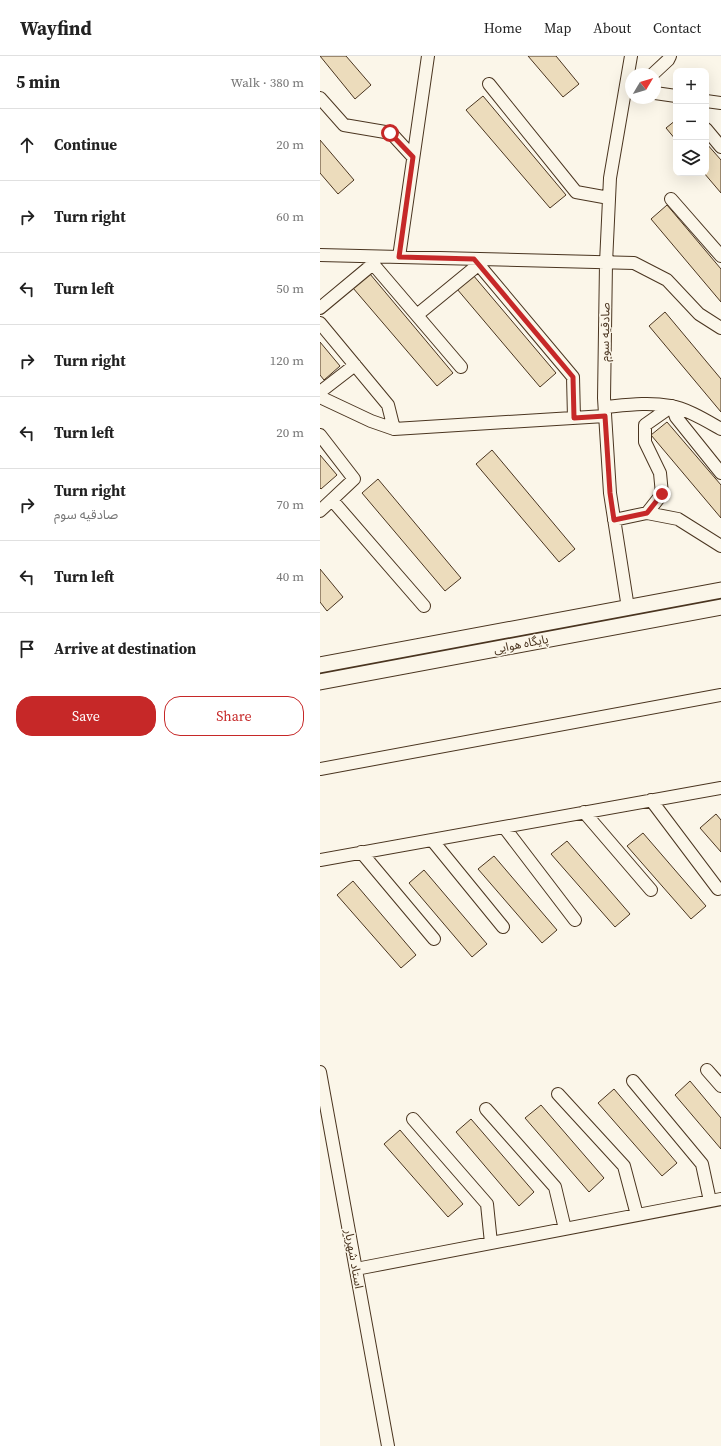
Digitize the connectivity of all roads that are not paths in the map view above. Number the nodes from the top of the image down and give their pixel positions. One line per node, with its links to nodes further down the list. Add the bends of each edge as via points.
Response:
1 (428, 56): 15 (street)
2 (631, 56): 4 (street, صادقیه سوم)
3 (670, 56): 5 (street)
4 (630, 68)
5 (659, 68)
6 (489, 84): 16 (street, via 576,192)
7 (661, 93): 8 (street)
8 (673, 95)
9 (320, 98): 15 (street, via 344,125 390,133)
10 (709, 101): 11 (street)
11 (721, 103)
12 (625, 104): 16 (street, صادقیه سوم, via 610,178)
13 (709, 133): 14 (street)
14 (721, 147)
15 (413, 157): 20 (street)
16 (609, 198): 22 (street, صادقیه سوم)
17 (671, 199): 19 (street)
18 (320, 254): 20 (street)
19 (721, 256)
20 (399, 257): 21 (street)
21 (476, 262): 22 (street); 24 (street); 33 (street, via 573,377)
22 (606, 263): 26 (street, via 634,263 667,280 699,314); 32 (street, صادقیه سوم)
23 (320, 308): 24 (street, via 373,264)
24 (417, 315): 28 (street)
25 (320, 323): 27 (street)
26 (721, 328)
27 (355, 365): 29 (street); 34 (street, via 388,405)
28 (460, 367)
29 (320, 392)
30 (320, 397): 34 (street)
31 (672, 406): 32 (street, via 640,404); 35 (street, via 703,418); 37 (street, via 676,417); 40 (street, via 645,425 645,442 660,473 662,494)
32 (605, 412): 33 (street); 41 (street, صادقیه سوم)
33 (574, 418): 34 (street)
34 (394, 429)
35 (721, 429)
36 (320, 435): 38 (street, via 354,479)
37 (721, 473)
38 (332, 500): 39 (street); 44 (street)
39 (320, 511)
40 (647, 513): 41 (street); 42 (street, via 678,519)
41 (614, 520): 46 (street, صادقیه سوم)
42 (721, 546)
43 (721, 590): 46 (main road, پایگاه هوایی)
44 (424, 606)
45 (721, 607): 47 (main road, پایگاه هوایی)
46 (628, 608): 47 (main road); 48 (main road, پایگاه هوایی)
47 (630, 624): 49 (main road, پایگاه هوایی)
48 (320, 665)
49 (320, 682)
50 (721, 695): 51 (street)
51 (320, 769)
52 (721, 788): 53 (street)
53 (651, 800): 54 (street); 59 (street)
54 (584, 812): 55 (street); 60 (street)
55 (504, 827): 56 (street); 61 (street)
56 (432, 840): 57 (street); 62 (street)
57 (361, 852): 58 (street); 63 (street)
58 (320, 860)
59 (718, 889)
60 (651, 890)
61 (575, 920)
62 (503, 927)
63 (434, 939)
64 (707, 1070): 67 (street)
65 (320, 1072): 75 (street, استاد شهریار)
66 (633, 1081): 71 (street, via 702,1164)
67 (721, 1086)
68 (558, 1094): 72 (street, via 624,1166)
69 (486, 1109): 73 (street, via 556,1186)
70 (413, 1120): 74 (street, via 487,1204)
71 (716, 1200): 72 (street)
72 (637, 1215): 73 (street)
73 (565, 1229): 74 (street)
74 (490, 1243): 75 (street)
75 (356, 1269): 76 (street, استاد شهریار)
76 (384, 1445)

